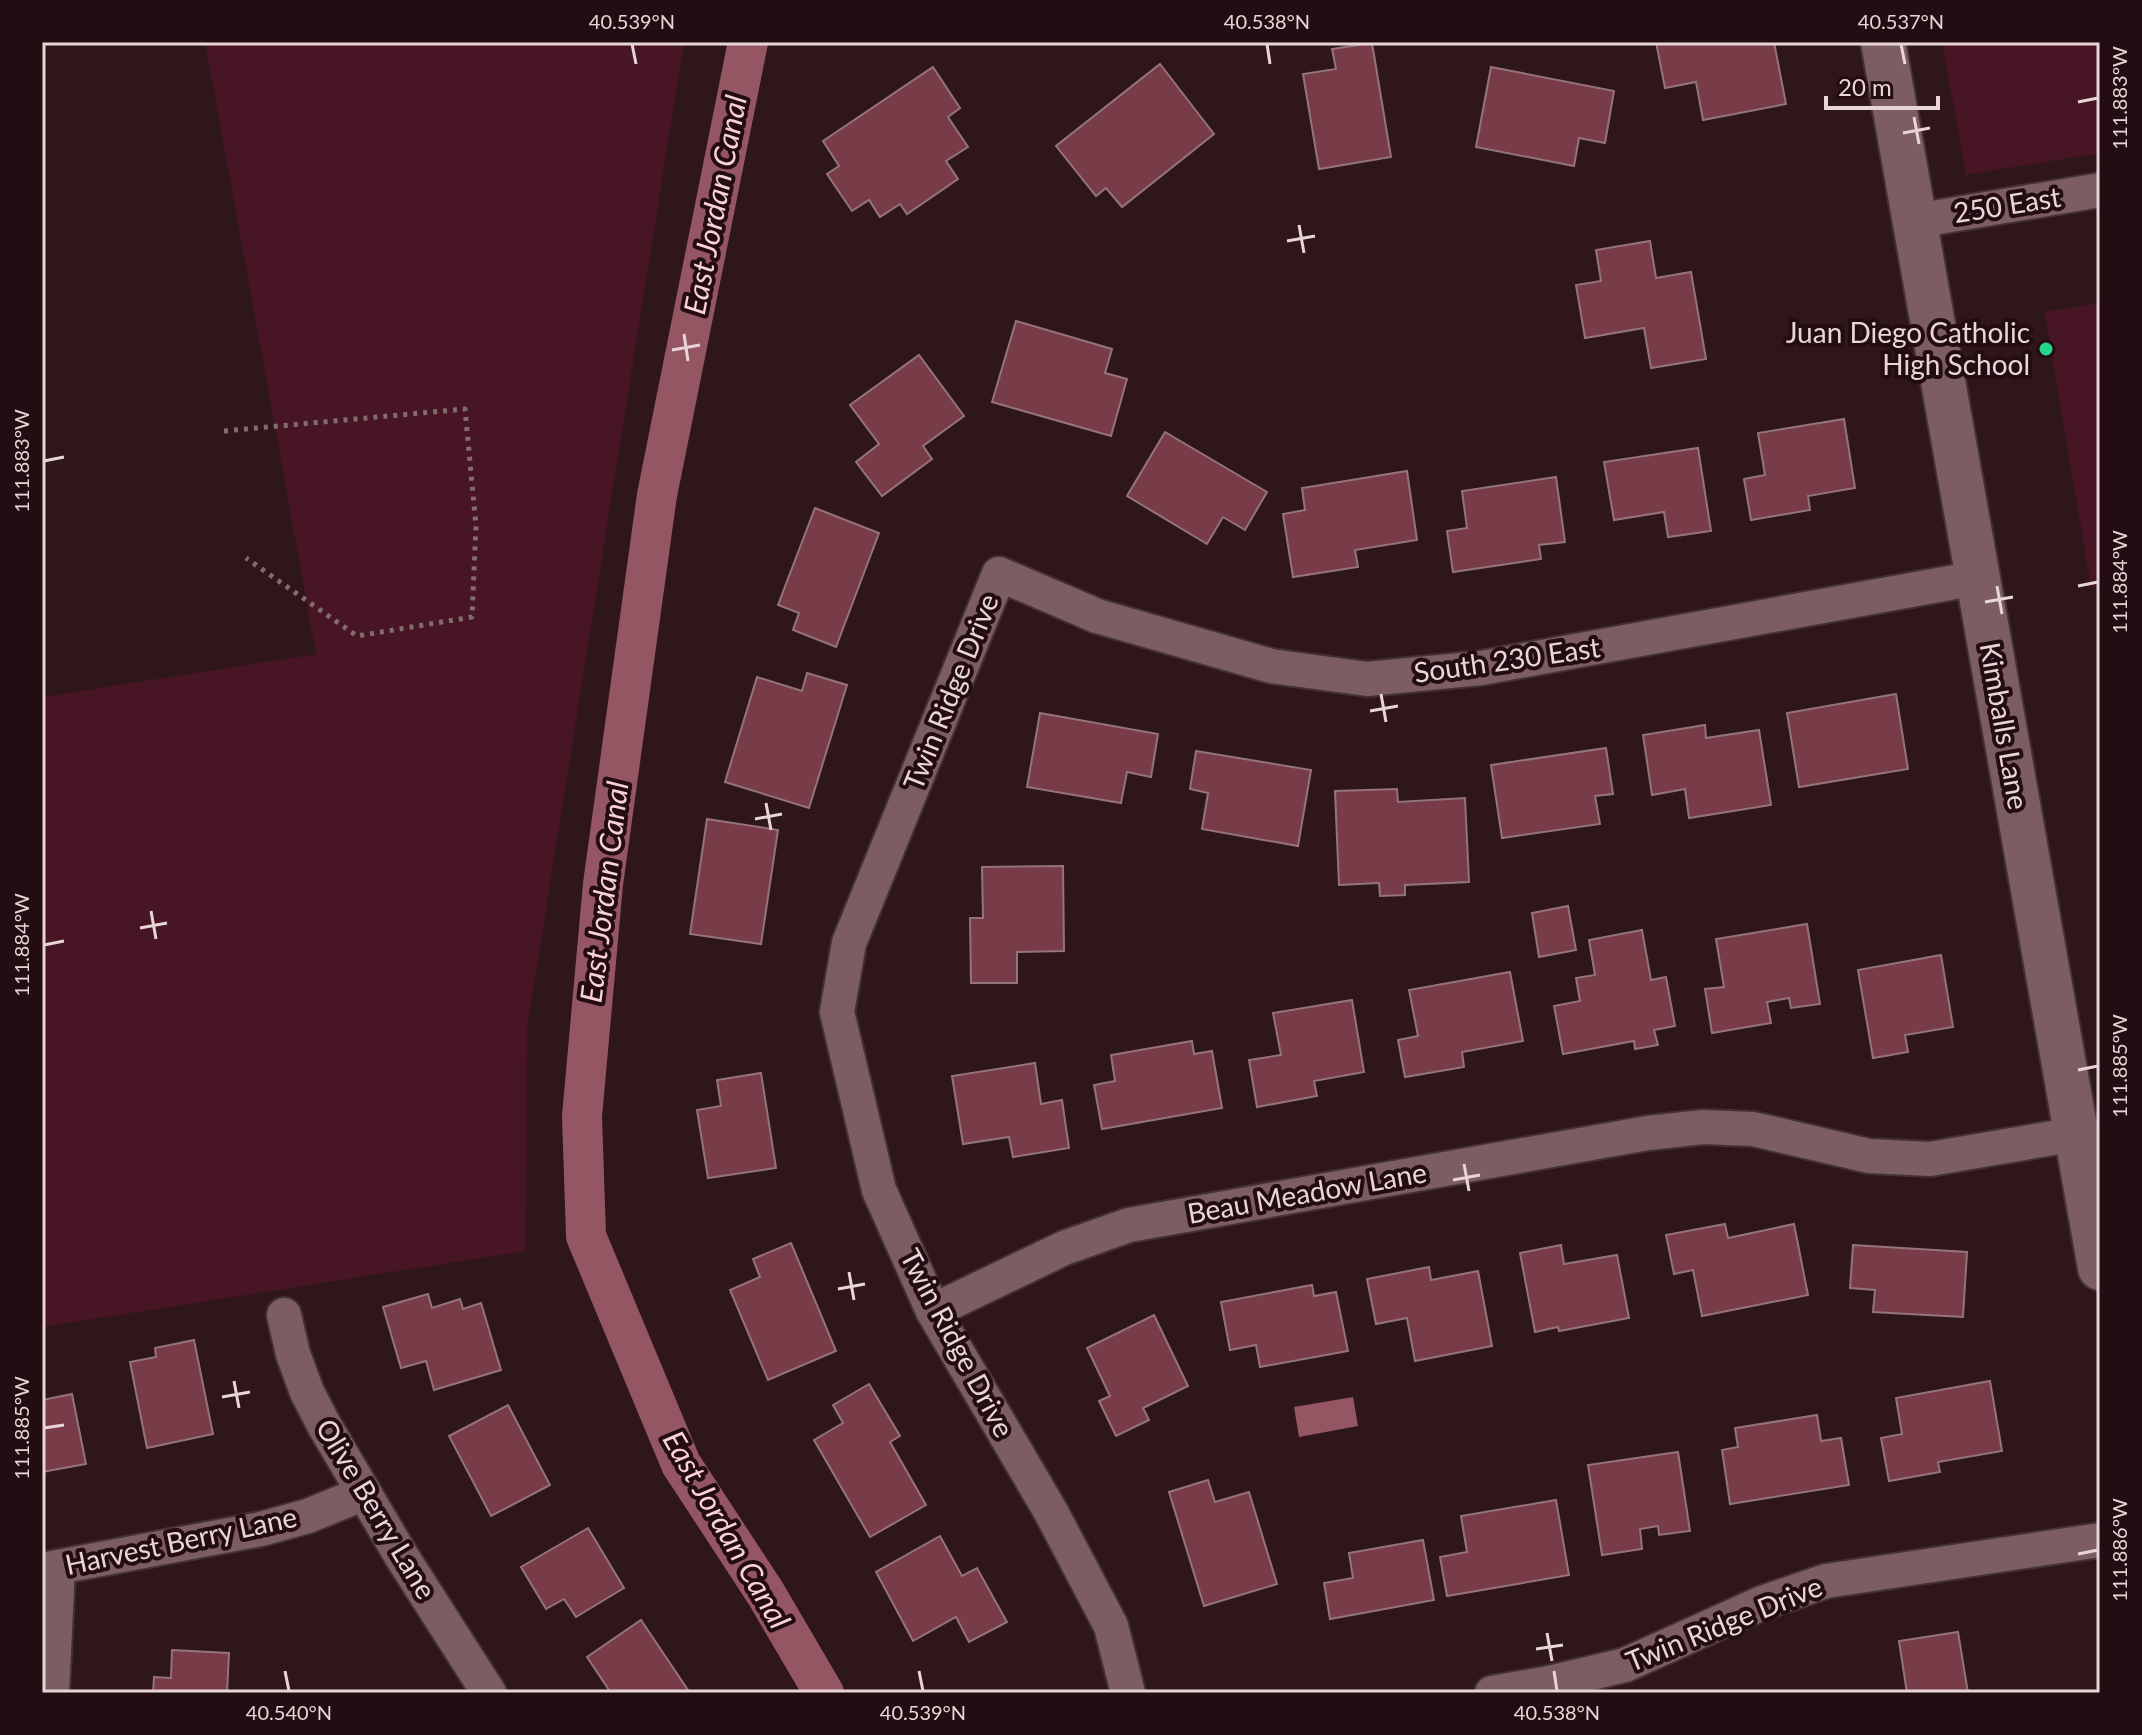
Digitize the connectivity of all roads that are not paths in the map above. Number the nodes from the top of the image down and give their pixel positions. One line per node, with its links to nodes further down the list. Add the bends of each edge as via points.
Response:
1 (1883, 42): 3 (street, Kimballs Lane)
2 (2100, 190): 3 (street, 250 East)
3 (1915, 221): 5 (street, Kimballs Lane)
4 (999, 574): 5 (street, South 230 East, via 1097,616 1271,666 1367,679 1481,668); 8 (street, Twin Ridge Drive, via 849,943 837,1012 879,1190)
5 (1977, 578): 6 (street, Kimballs Lane)
6 (2092, 1129): 7 (street, Kimballs Lane); 8 (street, Beau Meadow Lane, via 1930,1159 1869,1156 1753,1129 1648,1133 1129,1225 1064,1248)
7 (2100, 1268)
8 (933, 1311): 15 (street, Twin Ridge Drive, via 1111,1626)
9 (284, 1315): 10 (street, Olive Berry Lane, via 307,1392)
10 (364, 1493): 12 (street, Harvest Berry Lane, via 261,1529); 14 (street, Olive Berry Lane)
11 (2100, 1540): 16 (street, Twin Ridge Drive, via 1826,1581 1762,1603 1625,1665)
12 (50, 1568): 13 (street)
13 (52, 1693)
14 (489, 1693)
15 (1128, 1693)
16 (1492, 1693)

